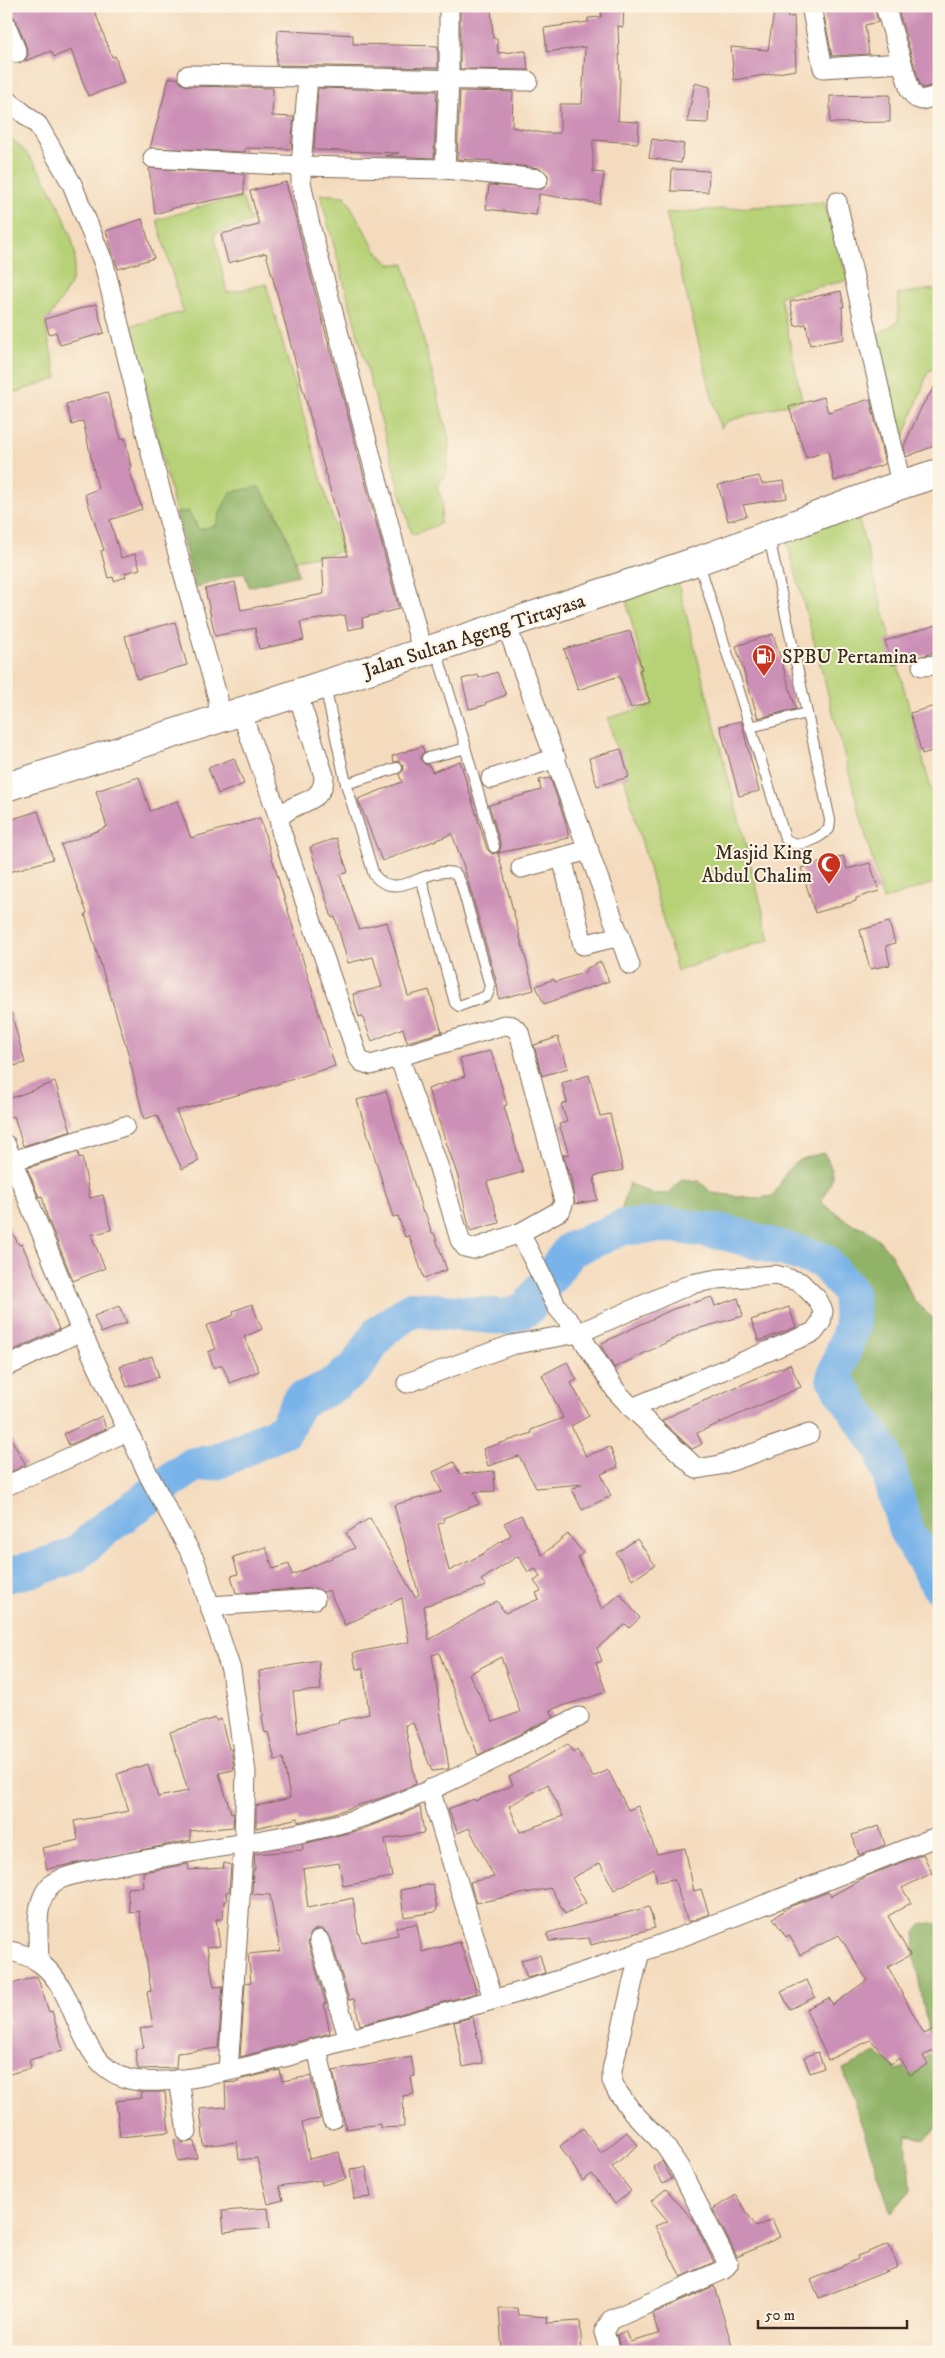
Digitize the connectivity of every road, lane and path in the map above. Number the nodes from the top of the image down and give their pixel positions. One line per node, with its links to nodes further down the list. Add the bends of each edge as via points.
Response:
1 (449, 6): 9 (street)
2 (811, 6): 6 (street, via 823,68)
3 (885, 6): 6 (street)
4 (6, 25): 5 (street)
5 (17, 53)
6 (902, 63): 11 (street, via 910,90 916,98 922,100)
7 (188, 75): 8 (street)
8 (308, 77): 9 (street); 14 (street)
9 (450, 80): 10 (street); 15 (street)
10 (528, 81)
11 (939, 95)
12 (6, 99): 26 (street, via 38,126 72,184 104,264 158,481 212,676)
13 (153, 158): 14 (street)
14 (301, 166): 15 (street); 23 (street, via 308,221 412,614)
15 (445, 169): 16 (street)
16 (538, 179)
17 (838, 202): 18 (street)
18 (899, 473): 19 (main road, Jalan Sultan Ageng Tirtayasa); 20 (main road, Jalan Sultan Ageng Tirtayasa)
19 (939, 473)
20 (768, 536): 21 (main road, Jalan Sultan Ageng Tirtayasa); 27 (lane)
21 (698, 560): 22 (main road, Jalan Sultan Ageng Tirtayasa); 28 (lane)
22 (506, 624): 23 (main road, Jalan Sultan Ageng Tirtayasa); 31 (street)
23 (426, 647): 24 (main road, Jalan Sultan Ageng Tirtayasa); 29 (lane)
24 (325, 683): 25 (main road, Jalan Sultan Ageng Tirtayasa); 34 (lane)
25 (296, 692): 26 (main road, Jalan Sultan Ageng Tirtayasa); 36 (street, via 324,776 324,787 317,796 285,810)
26 (226, 710): 35 (main road, Jalan Sultan Ageng Tirtayasa); 36 (street)
27 (807, 713): 28 (lane); 28 (lane, via 830,829 800,844 785,838)
28 (750, 727)
29 (465, 747): 30 (lane); 37 (lane)
30 (427, 758)
31 (556, 758): 33 (street); 38 (street)
32 (397, 768): 34 (lane)
33 (491, 779)
34 (346, 784): 41 (lane, via 374,875 381,884 395,886)
35 (6, 788)
36 (279, 818): 44 (street, via 358,1057 371,1065)
37 (494, 847)
38 (589, 850): 39 (street); 42 (street)
39 (562, 857): 40 (street); 42 (street, via 583,944)
40 (521, 868)
41 (421, 878): 41 (lane, via 455,1003 459,1006 487,996 490,986 456,874 447,870)
42 (620, 936): 43 (street)
43 (630, 965)
44 (399, 1057): 47 (street, via 439,1168 460,1240 465,1247 473,1249); 47 (street, via 504,1025 519,1032 564,1200 561,1210)
45 (126, 1126): 46 (street)
46 (8, 1157): 48 (street)
47 (523, 1239): 49 (street, via 557,1307)
48 (81, 1331): 50 (street); 53 (street)
49 (579, 1333): 51 (street, via 511,1345); 52 (street, via 616,1391); 52 (street, via 691,1284 717,1279 776,1275 800,1282 818,1300 823,1311 814,1332)
50 (6, 1367)
51 (407, 1384)
52 (632, 1408): 54 (street, via 697,1469 720,1465)
53 (128, 1431): 55 (street); 57 (street, via 196,1561)
54 (809, 1434)
55 (6, 1486)
56 (315, 1599): 57 (street)
57 (211, 1606): 61 (street, via 231,1670 245,1754)
58 (579, 1717): 59 (street)
59 (430, 1789): 61 (street, via 340,1824); 66 (street)
60 (939, 1836): 64 (street)
61 (244, 1842): 65 (street, via 139,1861 66,1877 53,1883 43,1896 39,1909); 69 (street)
62 (319, 1940): 67 (street)
63 (6, 1950): 65 (street)
64 (640, 1951): 66 (street); 73 (street, via 612,2081 630,2109 665,2146 679,2167 728,2264 723,2270 611,2320 604,2332)
65 (39, 1962): 70 (street, via 63,1993 87,2044 113,2073 143,2082)
66 (493, 1999): 67 (street)
67 (349, 2040): 68 (street)
68 (317, 2048): 69 (street); 71 (street)
69 (228, 2070): 70 (street)
70 (178, 2079): 72 (street)
71 (332, 2119)
72 (186, 2132)
73 (610, 2352)

